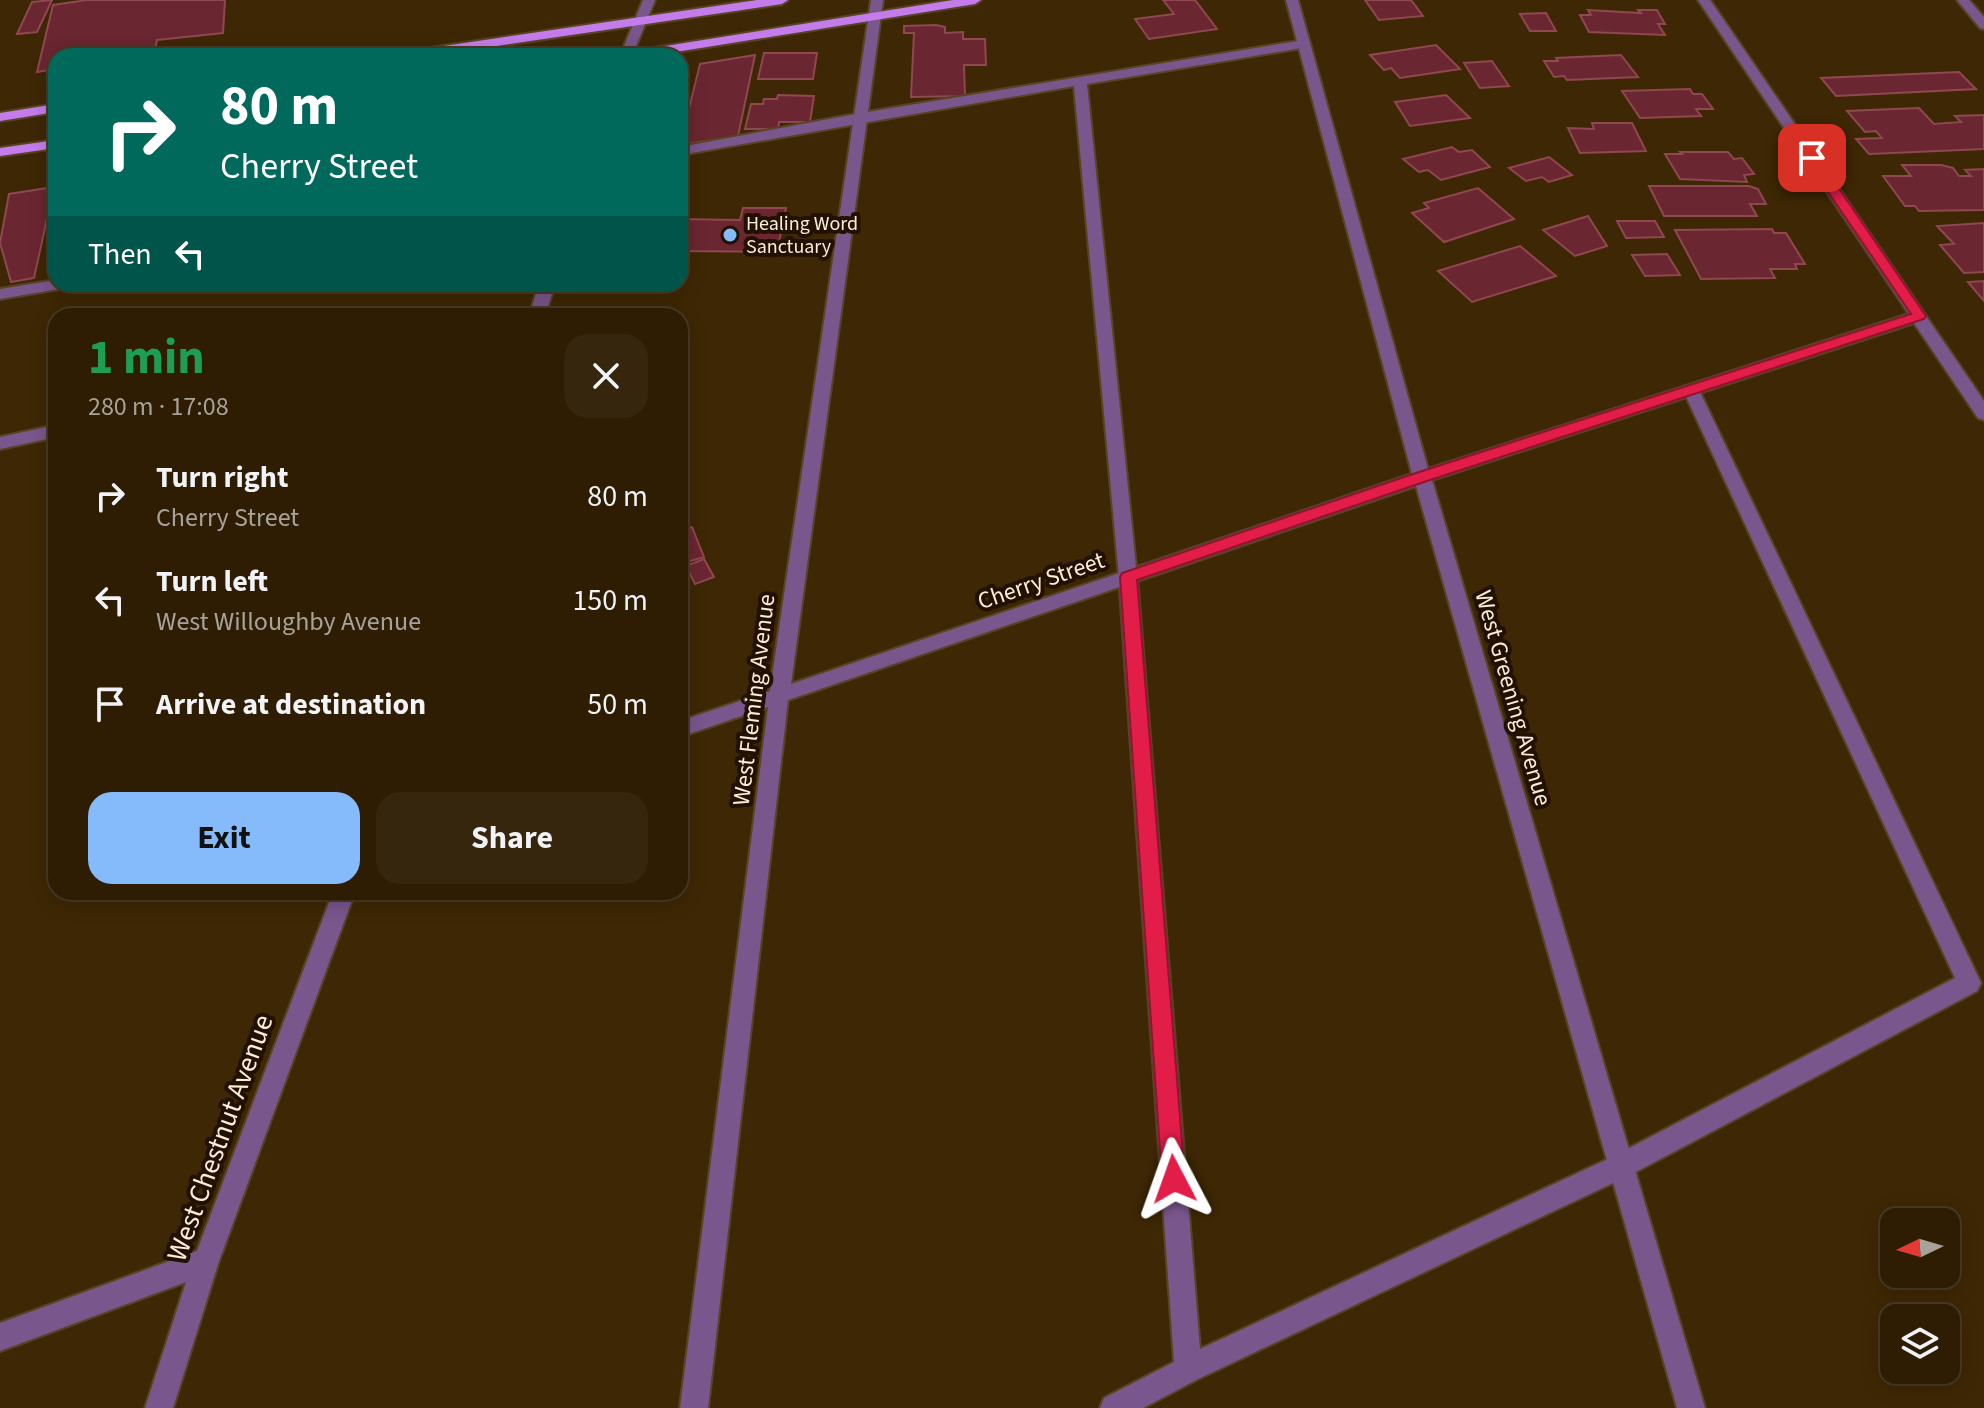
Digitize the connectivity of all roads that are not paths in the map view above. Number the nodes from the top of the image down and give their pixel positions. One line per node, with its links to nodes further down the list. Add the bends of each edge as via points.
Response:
1 (649, 0): 8 (street)
2 (782, 0): 8 (main road)
3 (975, 0): 7 (main road)
4 (1292, 0): 10 (street, West Greening Avenue)
5 (1704, 0): 23 (street)
6 (1963, 0): 9 (street)
7 (876, 8): 13 (main road); 17 (street, West Fleming Avenue)
8 (643, 20): 11 (main road); 12 (street)
9 (1984, 25)
10 (1304, 44): 14 (street); 28 (street, West Greening Avenue)
11 (456, 48)
12 (631, 48)
13 (668, 48)
14 (1080, 81): 17 (street); 29 (street)
15 (48, 109): 16 (main road)
16 (0, 117)
17 (861, 117): 19 (street); 30 (street, West Fleming Avenue)
18 (48, 145): 20 (main road)
19 (688, 149)
20 (0, 152)
21 (48, 286): 22 (street)
22 (0, 294)
23 (1919, 316): 24 (street, Cherry Street); 25 (street)
24 (1691, 390): 28 (street, Cherry Street); 33 (street, via 1969,983)
25 (1984, 414)
26 (48, 433): 27 (street)
27 (0, 443)
28 (1422, 477): 29 (street, Cherry Street); 33 (street, West Greening Avenue)
29 (1128, 577): 30 (street, Cherry Street); 36 (street)
30 (779, 695): 31 (street, Cherry Street); 38 (street, West Fleming Avenue)
31 (688, 726)
32 (341, 900): 34 (street, West Chestnut Avenue)
33 (1621, 1166): 36 (street); 40 (street, West Greening Avenue)
34 (206, 1261): 35 (street); 37 (street, West Chestnut Avenue)
35 (0, 1337)
36 (1188, 1369): 39 (street)
37 (159, 1408)
38 (694, 1408)
39 (1114, 1408)
40 (1691, 1408)

